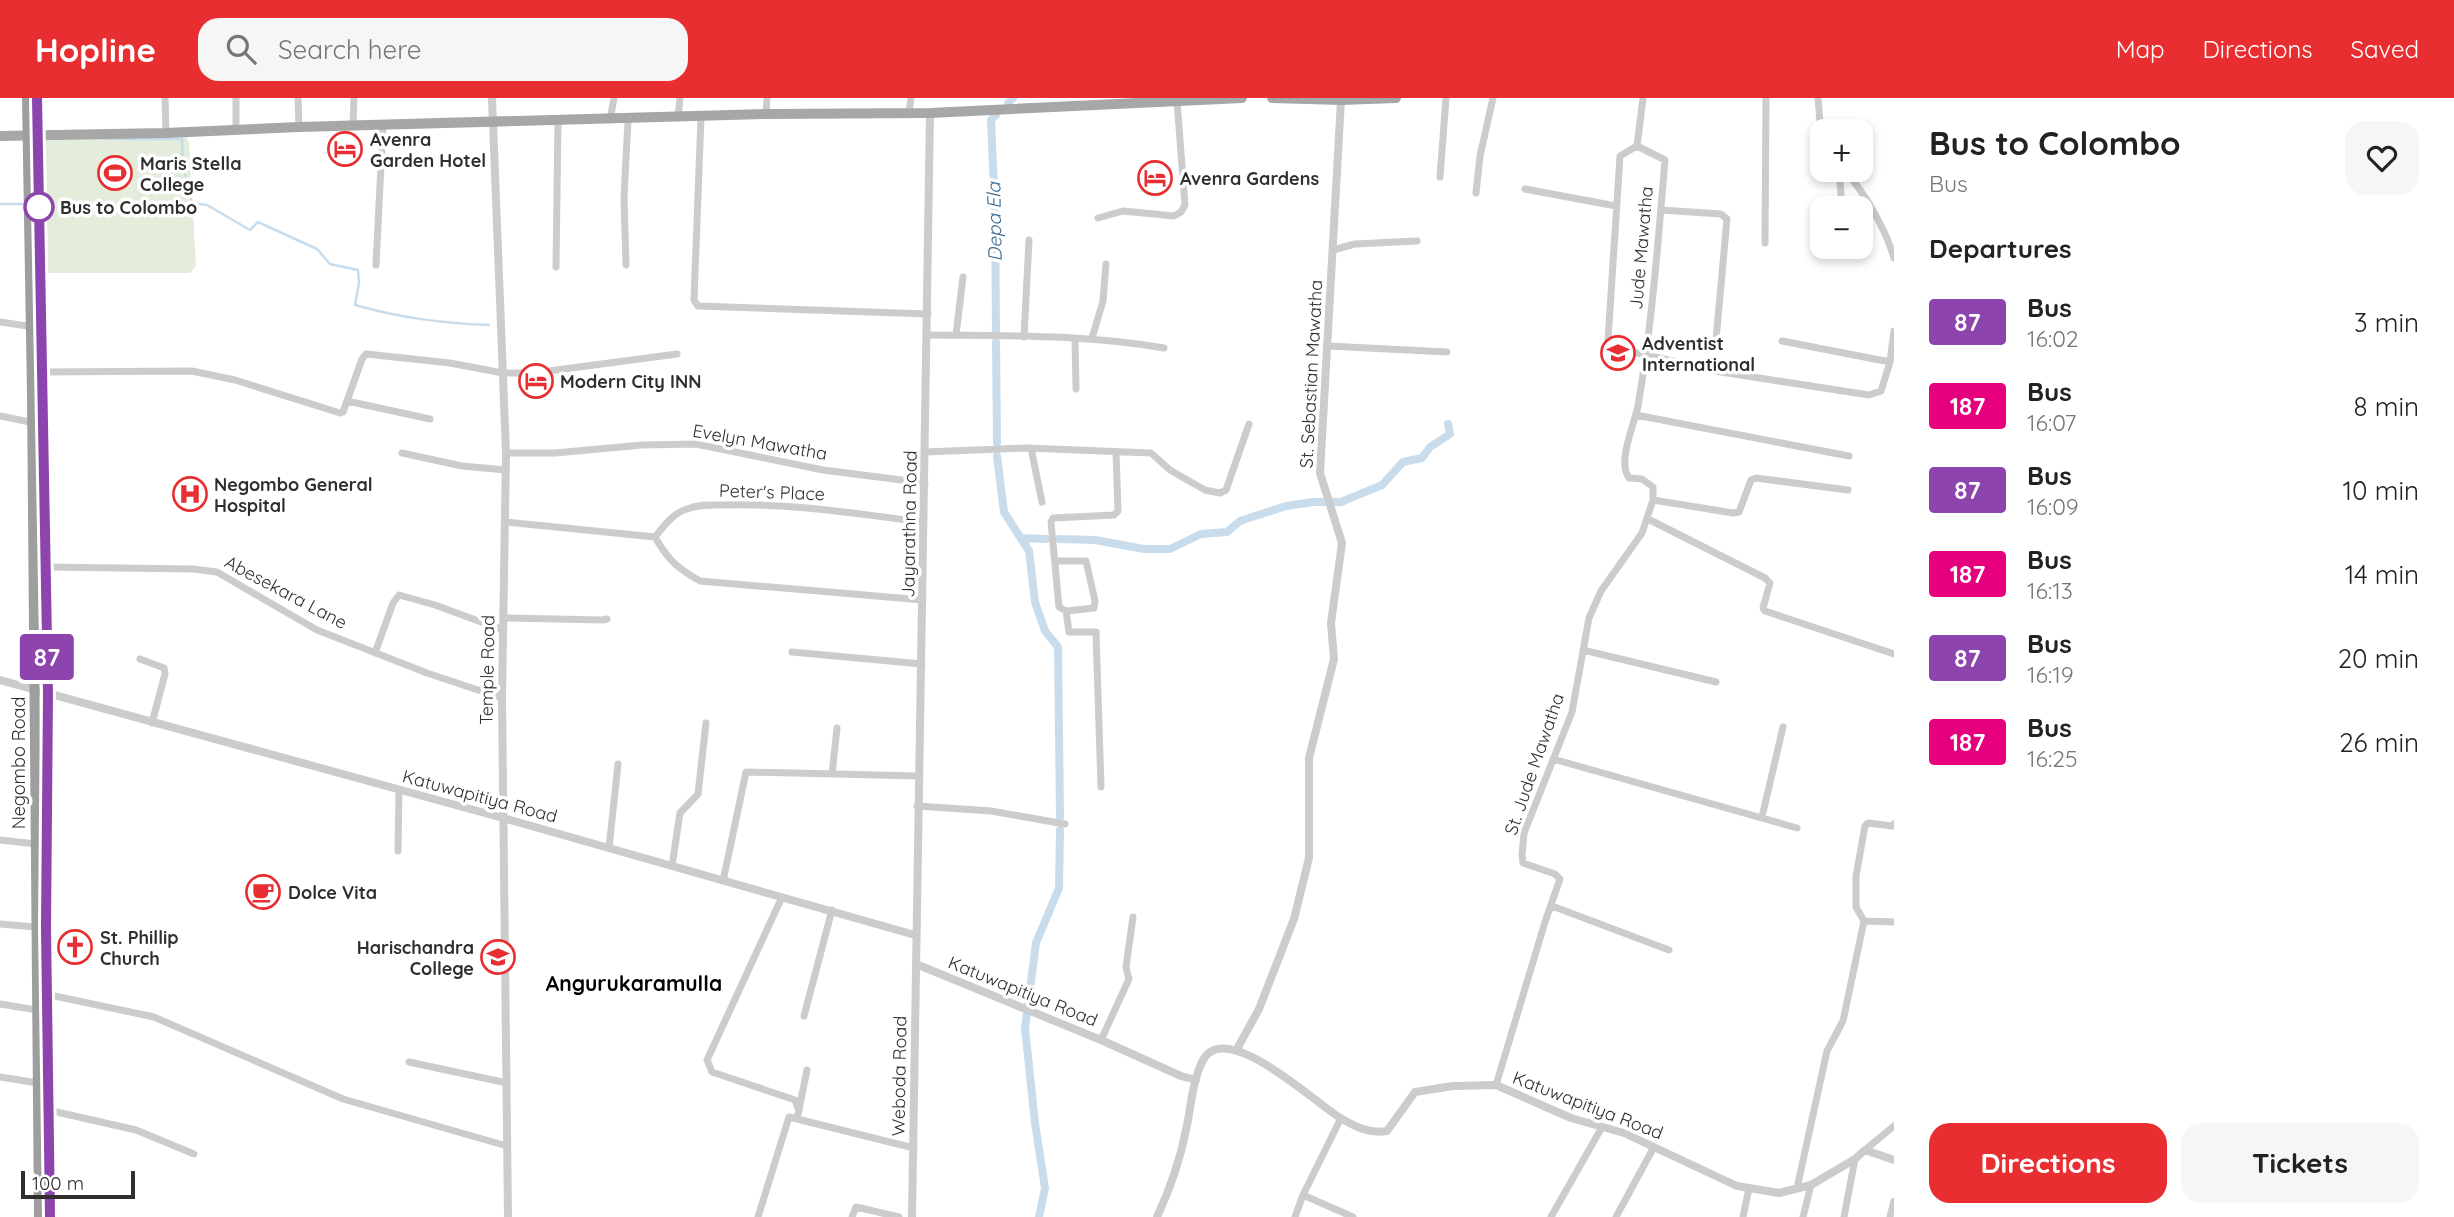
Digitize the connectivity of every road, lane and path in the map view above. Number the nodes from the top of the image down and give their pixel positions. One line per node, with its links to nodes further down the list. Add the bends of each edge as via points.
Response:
1 (27, 98): 41 (highway, Negombo Road)
2 (37, 98): 41 (highway, Negombo Road)
3 (165, 98): 40 (street)
4 (236, 98): 39 (street)
5 (298, 98): 38 (street)
6 (354, 98): 36 (street)
7 (492, 98): 35 (street, Temple Road)
8 (614, 98): 33 (street)
9 (680, 98): 30 (street)
10 (766, 98): 28 (street)
11 (911, 98): 26 (street)
12 (1242, 98): 24 (main road)
13 (1272, 98): 22 (main road)
14 (1396, 98): 22 (main road)
15 (1446, 98): 44 (street)
16 (1493, 98): 47 (street)
17 (1643, 98): 43 (street)
18 (1766, 98): 53 (street)
19 (1818, 98): 31 (street)
20 (1137, 100): 21 (main road); 23 (main road)
21 (1162, 100): 24 (main road)
22 (1341, 100): 54 (street, St. Sebastian Mawatha)
23 (1085, 101): 25 (main road)
24 (1177, 101): 50 (street, via 1185,205 1181,212 1174,216 1123,211)
25 (1049, 102): 27 (main road)
26 (909, 112): 27 (main road); 28 (main road)
27 (930, 113): 61 (street, Jayarathna Road)
28 (766, 114): 29 (main road)
29 (701, 117): 30 (main road); 61 (street, via 694,300 698,306)
30 (678, 118): 34 (main road)
31 (1820, 119)
32 (558, 120): 33 (main road); 35 (main road); 59 (street)
33 (610, 120): 34 (main road)
34 (628, 120): 58 (street)
35 (493, 123): 37 (main road); 79 (street, Temple Road)
36 (353, 125): 37 (main road); 38 (main road)
37 (383, 125): 57 (street)
38 (299, 127): 39 (main road)
39 (236, 130): 40 (main road)
40 (166, 133): 41 (main road)
41 (33, 135): 42 (main road); 63 (highway, Negombo Road)
42 (0, 136)
43 (1637, 146): 48 (street, via 1620,156); 49 (street, Jude Mawatha, via 1665,160)
44 (1440, 177)
45 (1854, 182): 55 (street)
46 (1525, 189): 48 (street)
47 (1476, 193)
48 (1616, 206): 76 (street, via 1608,340 1618,349)
49 (1661, 210): 70 (street, via 1721,214 1727,219); 76 (street, Jude Mawatha)
50 (1098, 218)
51 (1029, 240): 67 (street)
52 (1417, 241): 54 (street, via 1355,244)
53 (1765, 243)
54 (1333, 250): 72 (street, St. Sebastian Mawatha)
55 (1894, 258)
56 (1107, 264): 69 (street)
57 (376, 265)
58 (626, 265)
59 (556, 267)
60 (963, 277): 66 (street)
61 (928, 314): 65 (street, Jayarathna Road)
62 (0, 322): 63 (street)
63 (35, 327): 78 (highway, Negombo Road); 85 (highway, Negombo Road)
64 (1894, 331): 77 (street)
65 (928, 335): 66 (street); 88 (street, Jayarathna Road)
66 (956, 335): 67 (street)
67 (1024, 337): 68 (street)
68 (1075, 338): 69 (street); 80 (street)
69 (1092, 338): 73 (street)
70 (1716, 340)
71 (1782, 341): 77 (street)
72 (1328, 346): 74 (street); 158 (street, St. Sebastian Mawatha, via 1320,473 1342,542 1331,623 1334,659 1309,758 1309,858 1294,919 1259,1009)
73 (1164, 348)
74 (1447, 352)
75 (677, 354): 79 (street)
76 (1647, 354): 77 (street, via 1721,372 1870,395 1881,391); 82 (street, Jude Mawatha)
77 (1890, 362)
78 (43, 372): 81 (street, via 192,371 340,413); 103 (highway, Negombo Road)
79 (503, 373): 81 (street, via 366,354); 91 (street, Temple Road)
80 (1076, 389)
81 (348, 401): 84 (street)
82 (1636, 415): 92 (street); 96 (street, Jude Mawatha, via 1624,471 1629,478 1642,479 1653,487)
83 (0, 416): 85 (street)
84 (430, 419)
85 (30, 422): 117 (highway, Negombo Road)
86 (1249, 424): 89 (street, via 1226,490 1220,493 1170,470 1151,453)
87 (1031, 448): 88 (street); 89 (street); 97 (street)
88 (925, 452): 94 (street, Jayarathna Road)
89 (1115, 452): 102 (street, via 1118,511 1114,515 1052,518)
90 (402, 453): 93 (street)
91 (506, 453): 93 (street, Temple Road); 94 (street, Evelyn Mawatha, via 696,444 823,470)
92 (1849, 456)
93 (506, 470): 99 (street, Temple Road)
94 (925, 483): 100 (street, Jayarathna Road)
95 (1848, 490): 96 (street, via 1756,478 1751,480 1739,512 1733,513)
96 (1654, 500): 98 (street, St. Jude Mawatha)
97 (1042, 502)
98 (1648, 519): 109 (street, St. Jude Mawatha, via 1601,591 1589,618); 112 (street, via 1765,578 1770,583 1765,611)
99 (505, 522): 101 (street); 106 (street, Temple Road)
100 (923, 522): 101 (street, Peter's Place, via 830,510 698,506 677,514); 104 (street, Jayarathna Road)
101 (655, 537): 104 (street, via 666,557 700,581)
102 (1055, 561): 105 (street, via 1059,607); 105 (street, via 1086,561 1095,601 1094,608)
103 (46, 567): 111 (street, Abesekara Lane, via 217,572 317,630); 118 (highway, Negombo Road)
104 (923, 600): 114 (street, Jayarathna Road)
105 (1066, 611): 128 (street, via 1069,632 1096,632)
106 (503, 618): 107 (street); 108 (street, Temple Road)
107 (607, 619)
108 (503, 630): 111 (street, via 399,595); 119 (street, Temple Road)
109 (1583, 650): 116 (street); 124 (street, St. Jude Mawatha, via 1573,712)
110 (792, 652): 114 (street)
111 (375, 653): 119 (street, Abesekara Lane)
112 (1894, 654)
113 (140, 659): 120 (street, via 164,668)
114 (922, 664): 127 (street, Jayarathna Road)
115 (0, 680): 117 (street, Katuwapitiya Road)
116 (1717, 682)
117 (35, 691): 118 (street, Katuwapitiya Road); 137 (highway, Negombo Road)
118 (48, 694): 120 (street, Katuwapitiya Road); 153 (highway, Negombo Road)
119 (502, 698): 132 (street, Temple Road)
120 (152, 723): 129 (street, Katuwapitiya Road)
121 (706, 723): 140 (street, via 698,794 680,813)
122 (1783, 727): 131 (street)
123 (838, 728): 126 (street)
124 (1553, 759): 131 (street); 143 (street, St. Jude Mawatha, via 1524,833 1522,855 1523,863 1560,879)
125 (618, 764): 138 (street)
126 (832, 774): 127 (street); 141 (street, via 746,772)
127 (918, 776): 130 (street, Jayarathna Road)
128 (1101, 787)
129 (399, 790): 132 (street, Katuwapitiya Road); 139 (street)
130 (917, 806): 133 (street, via 991,811); 150 (street, Jayarathna Road)
131 (1762, 817): 135 (street)
132 (503, 818): 138 (street, Katuwapitiya Road); 164 (street, Temple Road)
133 (1065, 824)
134 (1894, 824): 146 (street, via 1865,826 1856,876 1856,906)
135 (1797, 828)
136 (0, 840): 137 (street)
137 (36, 844): 149 (highway, Negombo Road)
138 (609, 848): 140 (street, Katuwapitiya Road)
139 (398, 851)
140 (672, 866): 141 (street, Katuwapitiya Road)
141 (723, 881): 142 (street, Katuwapitiya Road)
142 (782, 897): 144 (street, Katuwapitiya Road); 167 (street, via 707,1060 712,1072 795,1100)
143 (1552, 906): 151 (street); 165 (street, St. Jude Mawatha)
144 (832, 910): 150 (street, Katuwapitiya Road); 156 (street)
145 (1133, 917): 157 (street, via 1126,967 1129,979)
146 (1864, 920): 147 (street); 180 (street, via 1843,1021 1827,1051)
147 (1894, 922)
148 (0, 924): 149 (street)
149 (36, 927): 153 (highway, Negombo Road)
150 (915, 935): 152 (street, Weboda Road)
151 (1669, 950)
152 (916, 964): 157 (street, Katuwapitiya Road); 173 (street, Weboda Road)
153 (42, 993): 155 (highway, Negombo Road); 166 (highway, Negombo Road); 171 (street, via 154,1017 343,1099)
154 (0, 1004): 155 (street)
155 (37, 1010): 163 (highway, Negombo Road)
156 (804, 1017)
157 (1101, 1040): 162 (street, Katuwapitiya Road)
158 (1237, 1049): 162 (street, via 1210,1051); 168 (street, Katuwapitiya Road, via 1276,1070)
159 (408, 1062): 164 (street)
160 (807, 1070): 167 (street)
161 (0, 1077): 163 (street)
162 (1196, 1080): 190 (street, via 1173,1182)
163 (38, 1083): 184 (highway, Negombo Road)
164 (507, 1083): 171 (street, Temple Road)
165 (1496, 1085): 168 (street, Katuwapitiya Road, via 1415,1093 1387,1131 1379,1133); 170 (street, Katuwapitiya Road)
166 (48, 1110): 175 (street, via 144,1132); 185 (highway, Negombo Road)
167 (798, 1115): 173 (street); 187 (street, via 789,1116)
168 (1340, 1118): 181 (street)
169 (1894, 1126): 174 (street)
170 (1602, 1127): 172 (street, Katuwapitiya Road); 193 (street)
171 (508, 1146): 186 (street, Temple Road)
172 (1654, 1147): 179 (street, Katuwapitiya Road); 194 (street)
173 (914, 1148): 183 (street, Weboda Road)
174 (1865, 1150): 176 (street, Katuwapitiya Road); 177 (street)
175 (194, 1154)
176 (1855, 1159): 178 (street, Katuwapitiya Road); 197 (street)
177 (1894, 1160)
178 (1811, 1185): 180 (street, Katuwapitiya Road); 196 (street)
179 (1749, 1188): 180 (street, Katuwapitiya Road, via 1779,1193); 195 (street)
180 (1797, 1188)
181 (1303, 1195): 191 (street); 192 (street)
182 (1894, 1201): 198 (street)
183 (914, 1216)
184 (39, 1217)
185 (50, 1217)
186 (508, 1217)
187 (758, 1217)
188 (852, 1217): 189 (street, via 856,1207)
189 (899, 1217)
190 (1157, 1217)
191 (1295, 1217)
192 (1353, 1217)
193 (1551, 1217)
194 (1616, 1217)
195 (1743, 1217)
196 (1803, 1217)
197 (1844, 1217)
198 (1890, 1217)

